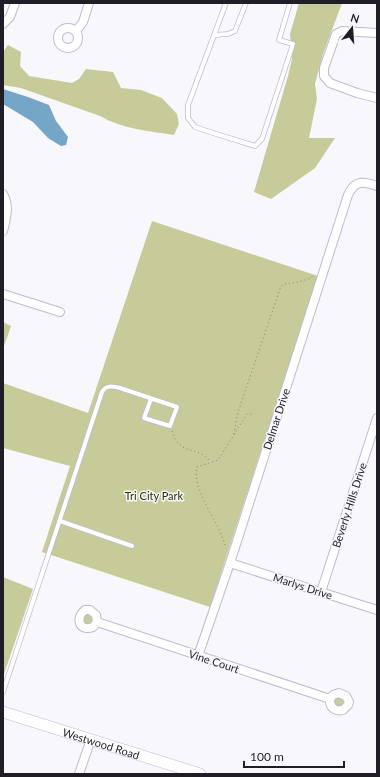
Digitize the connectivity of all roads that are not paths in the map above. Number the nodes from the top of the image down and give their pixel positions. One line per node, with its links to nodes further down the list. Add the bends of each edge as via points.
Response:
1 (15, 3): 6 (street, via 10,17)
2 (89, 3): 7 (street, via 83,22)
3 (226, 3): 9 (lane)
4 (246, 3): 9 (lane, via 235,31)
5 (290, 3): 9 (lane, via 279,40 293,44 262,139 255,146 196,127 188,118 188,105)
6 (3, 24)
7 (76, 31)
8 (377, 33): 10 (street, via 342,31 336,34 324,68 324,76 330,83)
9 (214, 35)
10 (377, 98)
11 (377, 186): 20 (street, Delmar Drive, via 365,182 356,185 348,195)
12 (3, 194): 13 (street, via 7,216)
13 (3, 231)
14 (3, 294): 15 (street)
15 (60, 312)
16 (151, 399): 16 (lane, via 176,408 170,426 144,418); 18 (lane, via 116,386 104,388)
17 (377, 418): 21 (street, Beverly Hills Drive)
18 (60, 521): 19 (lane); 25 (lane)
19 (132, 546)
20 (230, 563): 21 (street, Marlys Drive); 24 (street, Delmar Drive)
21 (321, 592): 22 (street, Marlys Drive)
22 (377, 610)
23 (98, 622): 24 (street, Vine Court)
24 (198, 656): 26 (street, Vine Court)
25 (3, 692)
26 (330, 699)
27 (3, 712): 28 (street, Westwood Road)
28 (91, 739): 29 (street); 30 (street, Westwood Road)
29 (79, 774)
30 (200, 774)

